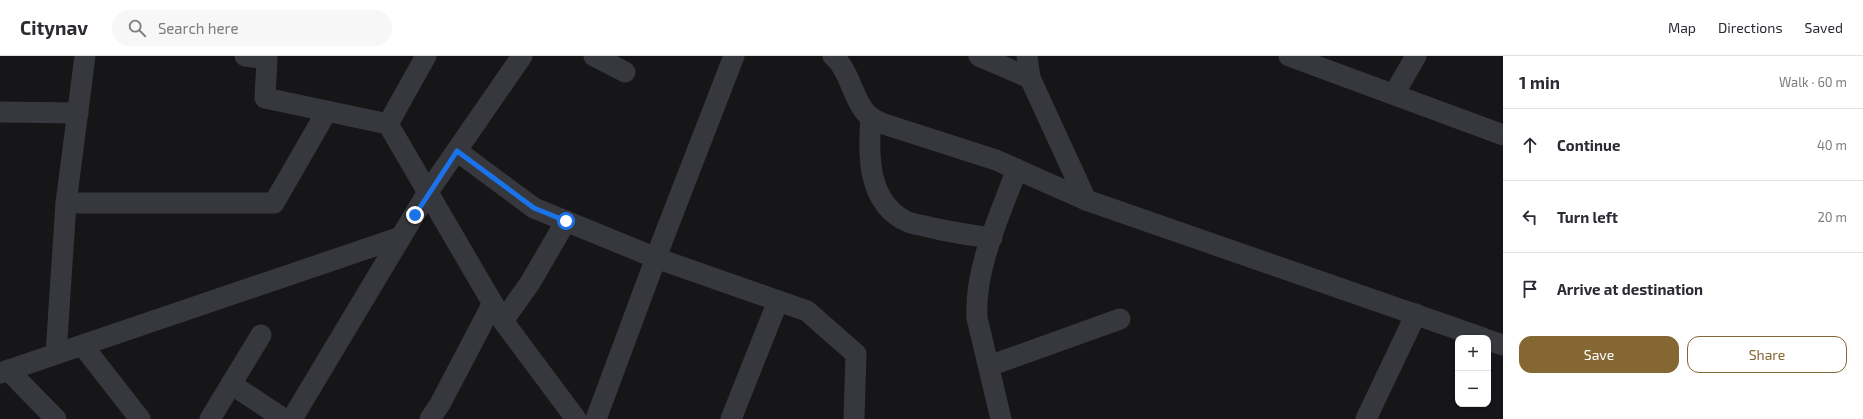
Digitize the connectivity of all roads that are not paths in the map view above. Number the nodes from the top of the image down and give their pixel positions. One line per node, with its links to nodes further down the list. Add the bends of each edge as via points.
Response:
1 (85, 56): 17 (street)
2 (245, 56): 15 (street, via 267,59 265,98)
3 (426, 56): 19 (street)
4 (522, 56): 21 (street)
5 (594, 56): 12 (street)
6 (734, 56): 29 (street)
7 (833, 56): 18 (street, via 847,75 864,110)
8 (979, 56): 13 (street)
9 (1027, 56): 13 (street)
10 (1289, 56): 14 (street)
11 (1416, 56): 14 (street)
12 (625, 72)
13 (1030, 78): 24 (street)
14 (1394, 94): 20 (street)
15 (327, 111): 19 (street); 25 (street, via 274,203)
16 (0, 112): 17 (street)
17 (78, 113): 25 (street)
18 (871, 117): 22 (street, via 884,124); 28 (street, via 869,150 874,183 880,198 889,210 908,222)
19 (388, 124): 23 (street)
20 (1503, 135)
21 (457, 151): 23 (street); 26 (street, via 534,208)
22 (1018, 169): 24 (street); 28 (street)
23 (428, 192): 27 (street); 31 (street)
24 (1086, 200): 32 (street)
25 (66, 203): 39 (street)
26 (566, 221): 29 (street); 31 (street, via 530,283)
27 (401, 237): 38 (street); 47 (street)
28 (992, 238): 40 (street, via 980,274 976,303 977,318)
29 (656, 258): 30 (street); 50 (street)
30 (778, 301): 51 (street); 52 (street, via 807,311 856,354)
31 (498, 312): 48 (street); 49 (street)
32 (1416, 314): 35 (street); 54 (street)
33 (1120, 319): 40 (street)
34 (260, 335): 42 (street)
35 (1475, 335)
36 (1491, 341): 37 (street)
37 (1503, 345)
38 (83, 346): 39 (street); 44 (street)
39 (56, 354): 41 (street)
40 (989, 366): 53 (street)
41 (4, 372): 43 (street)
42 (231, 384): 45 (street); 46 (street)
43 (56, 419)
44 (140, 419)
45 (210, 419)
46 (284, 419)
47 (292, 419)
48 (430, 419)
49 (576, 419)
50 (596, 419)
51 (731, 419)
52 (854, 419)
53 (1001, 419)
54 (1366, 419)

